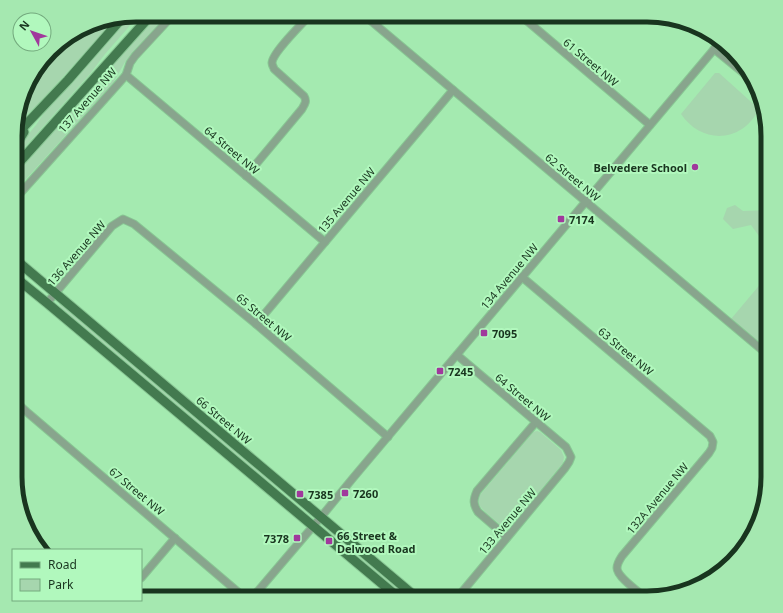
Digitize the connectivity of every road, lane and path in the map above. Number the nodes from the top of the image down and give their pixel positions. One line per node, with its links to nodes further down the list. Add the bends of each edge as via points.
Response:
1 (144, 22): 16 (main road, 137 Avenue NW)
2 (167, 22): 10 (street, 137 Avenue NW, via 130,63)
3 (304, 22): 17 (street, via 278,51 272,64 306,100 302,109)
4 (372, 22): 11 (street, 62 Street NW)
5 (528, 22): 13 (street, 61 Street NW)
6 (118, 23): 12 (main road)
7 (716, 46): 8 (street, 134 Avenue NW)
8 (714, 49): 9 (street); 13 (street, 134 Avenue NW)
9 (738, 69)
10 (126, 75): 17 (street, 64 Street NW); 18 (street, 137 Avenue NW)
11 (454, 90): 19 (street, 62 Street NW); 21 (street, 135 Avenue NW)
12 (35, 115): 14 (main road); 15 (main road)
13 (650, 125): 19 (street, 134 Avenue NW)
14 (23, 128)
15 (22, 135)
16 (22, 159)
17 (246, 176): 21 (street, 64 Street NW)
18 (22, 191)
19 (586, 202): 23 (street, 134 Avenue NW); 28 (street, 62 Street NW)
20 (123, 219): 25 (street, 136 Avenue NW, via 112,226); 27 (street, 65 Street NW, via 134,224)
21 (325, 242): 27 (street, 135 Avenue NW)
22 (22, 265): 25 (main road, 66 Street NW)
23 (522, 277): 29 (street, 134 Avenue NW); 33 (street, 63 Street NW, via 710,436)
24 (22, 283): 26 (main road)
25 (55, 293): 26 (street, 136 Avenue NW); 35 (main road, 66 Street NW)
26 (47, 303): 36 (main road)
27 (256, 324): 32 (street, 65 Street NW)
28 (761, 350)
29 (457, 355): 31 (street, 64 Street NW); 32 (street, 134 Avenue NW)
30 (22, 407): 38 (street, 67 Street NW)
31 (536, 422): 34 (street, 64 Street NW, via 566,447); 37 (street, via 474,497 473,502 478,512)
32 (388, 436): 35 (street, 134 Avenue NW)
33 (713, 442): 45 (street, 132A Avenue NW, via 709,453 622,556 617,568 619,573)
34 (571, 457): 37 (street, 133 Avenue NW, via 565,468)
35 (321, 517): 36 (street, 134 Avenue NW); 43 (main road, 66 Street NW)
36 (313, 526): 41 (street, 134 Avenue NW); 42 (main road)
37 (508, 537): 44 (street, 133 Avenue NW)
38 (176, 538): 39 (street); 40 (street, 67 Street NW)
39 (142, 577)
40 (237, 591)
41 (258, 591)
42 (391, 591)
43 (409, 591)
44 (463, 591)
45 (638, 591)

